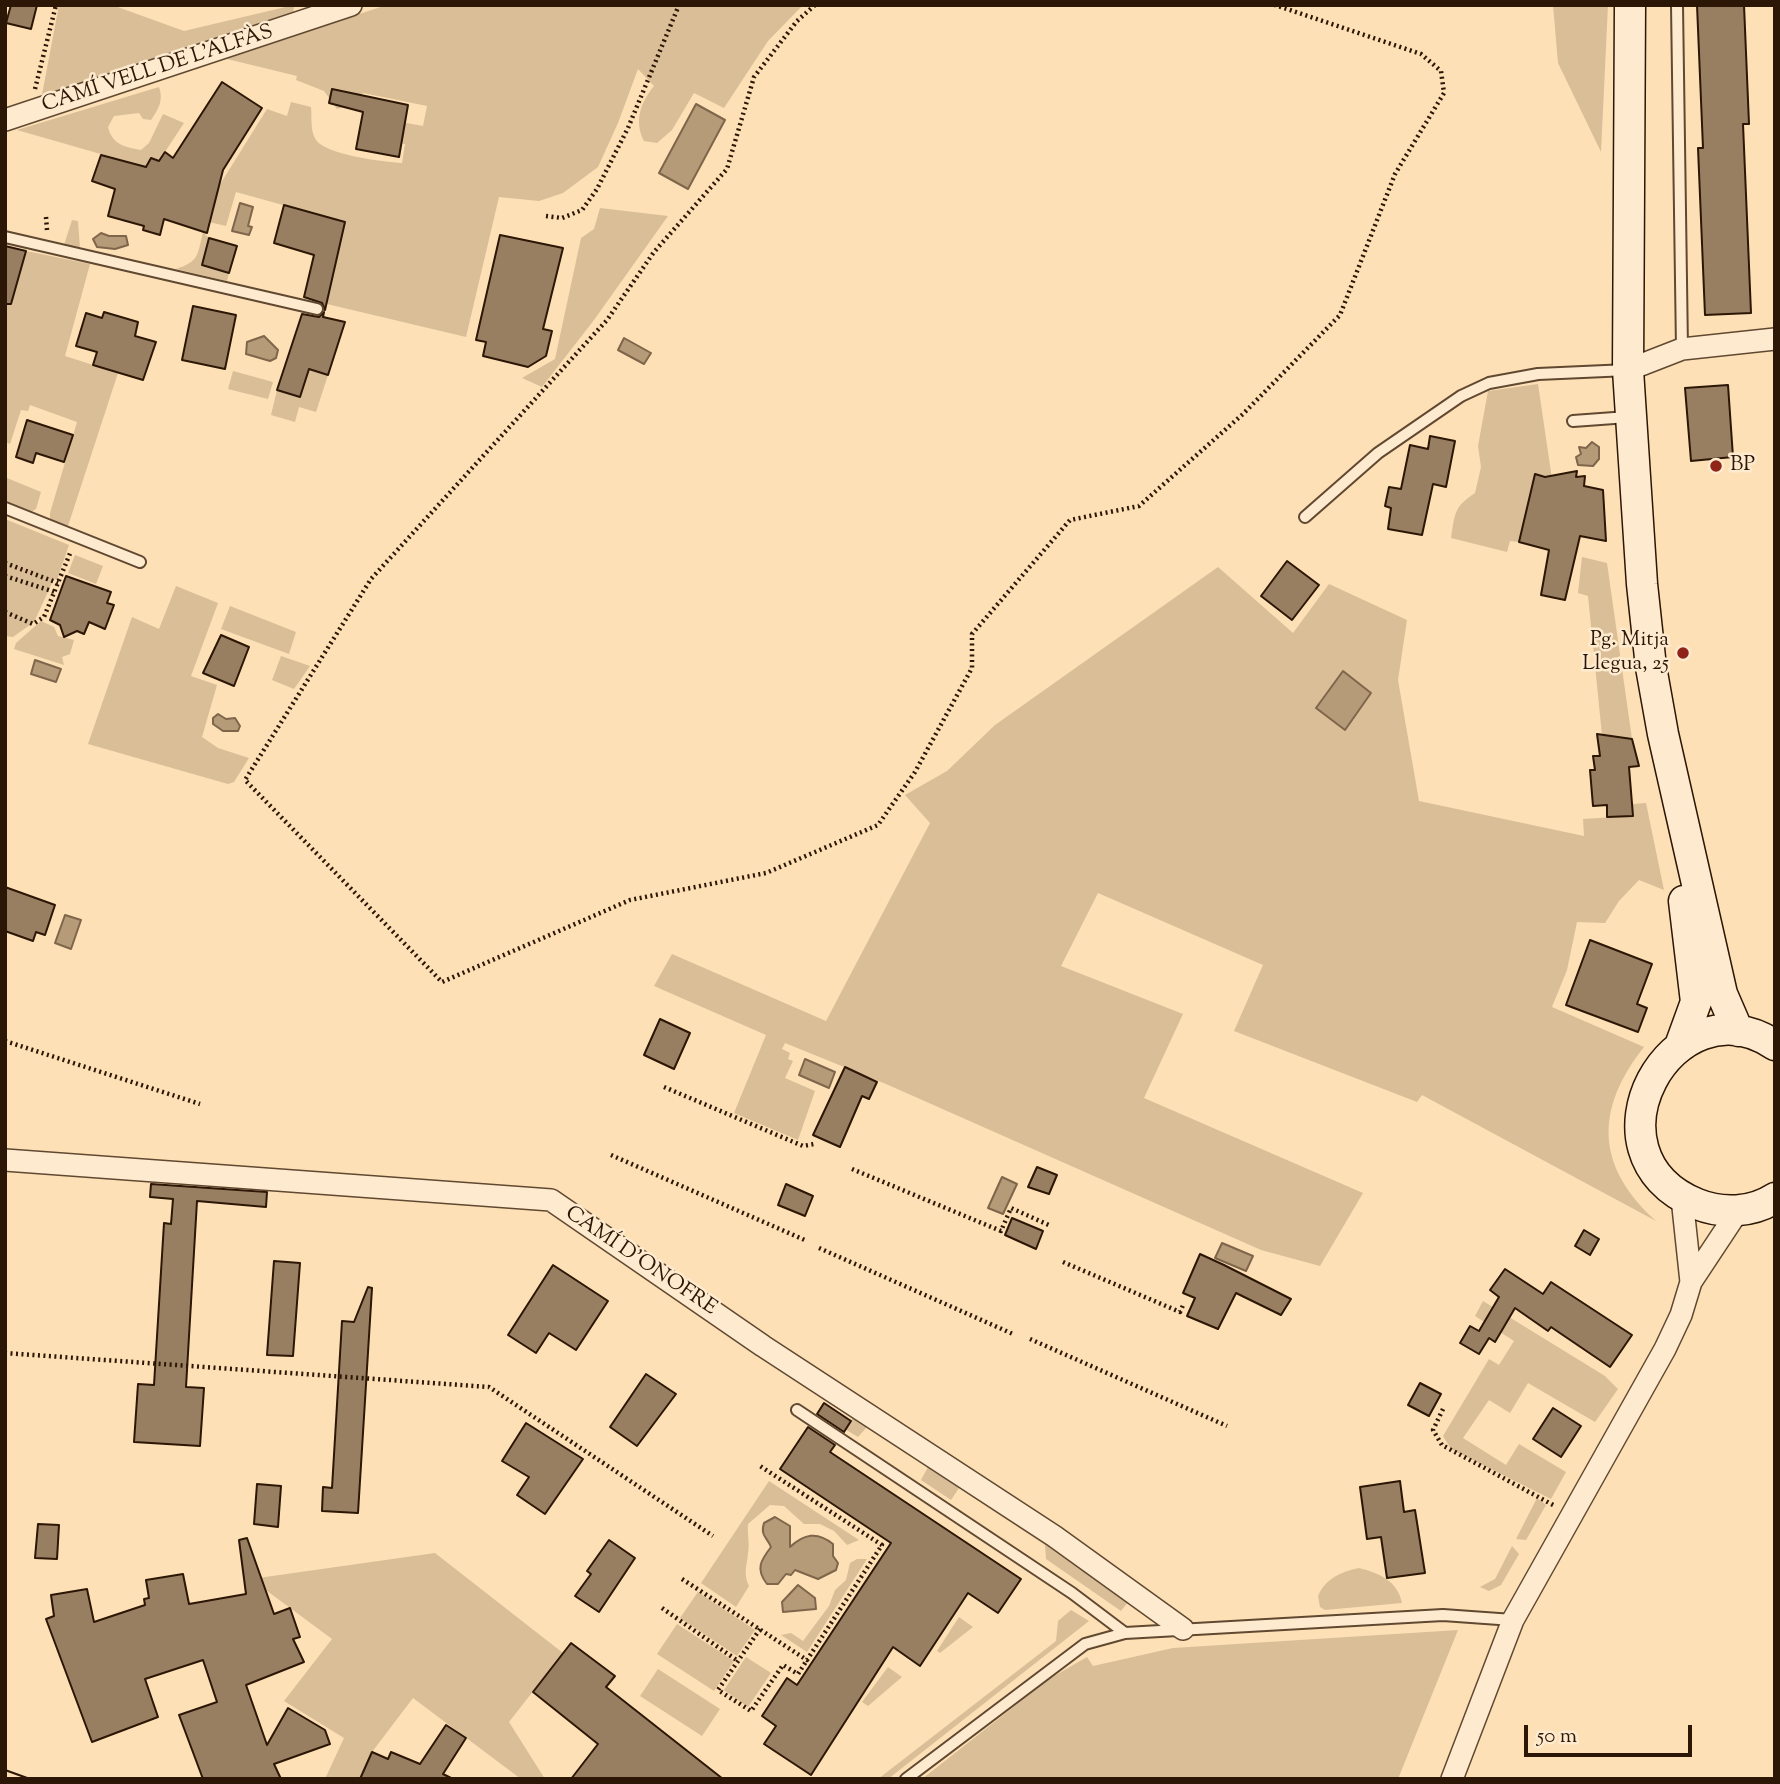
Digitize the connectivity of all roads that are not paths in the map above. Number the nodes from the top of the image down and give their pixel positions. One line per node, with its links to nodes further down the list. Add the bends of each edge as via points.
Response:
1 (351, 5): 4 (street, CAMÍ VELL DE L'ALFÀS)
2 (1630, 5): 9 (street)
3 (1676, 5): 8 (lane)
4 (5, 120)
5 (5, 237): 6 (lane)
6 (317, 309)
7 (1775, 339): 8 (street)
8 (1682, 349): 9 (street)
9 (1628, 370): 10 (street); 13 (lane, via 1538,373 1489,383 1378,453)
10 (1631, 417): 11 (lane); 15 (street, via 1642,584)
11 (1573, 421)
12 (5, 508): 14 (lane)
13 (1305, 517)
14 (140, 562)
15 (1663, 734): 16 (street, via 1722,994); 18 (street, via 1696,1002)
16 (1738, 1031): 17 (street); 18 (street, via 1706,1033)
17 (1775, 1045)
18 (1680, 1046): 20 (street, via 1658,1066 1640,1123 1650,1161 1660,1178)
19 (5, 1160): 26 (street, CAMÍ D'ONOFRE, via 551,1200 763,1346 1054,1536)
20 (1682, 1198): 22 (street, via 1709,1209); 23 (street)
21 (1775, 1198): 22 (street)
22 (1738, 1211): 23 (street)
23 (1691, 1282): 25 (street, via 1665,1349)
24 (797, 1410): 27 (lane)
25 (1513, 1620): 26 (lane, via 1443,1615); 29 (street)
26 (1183, 1629): 27 (lane)
27 (1125, 1633): 28 (lane, via 1085,1644)
28 (906, 1779)
29 (1452, 1779)

